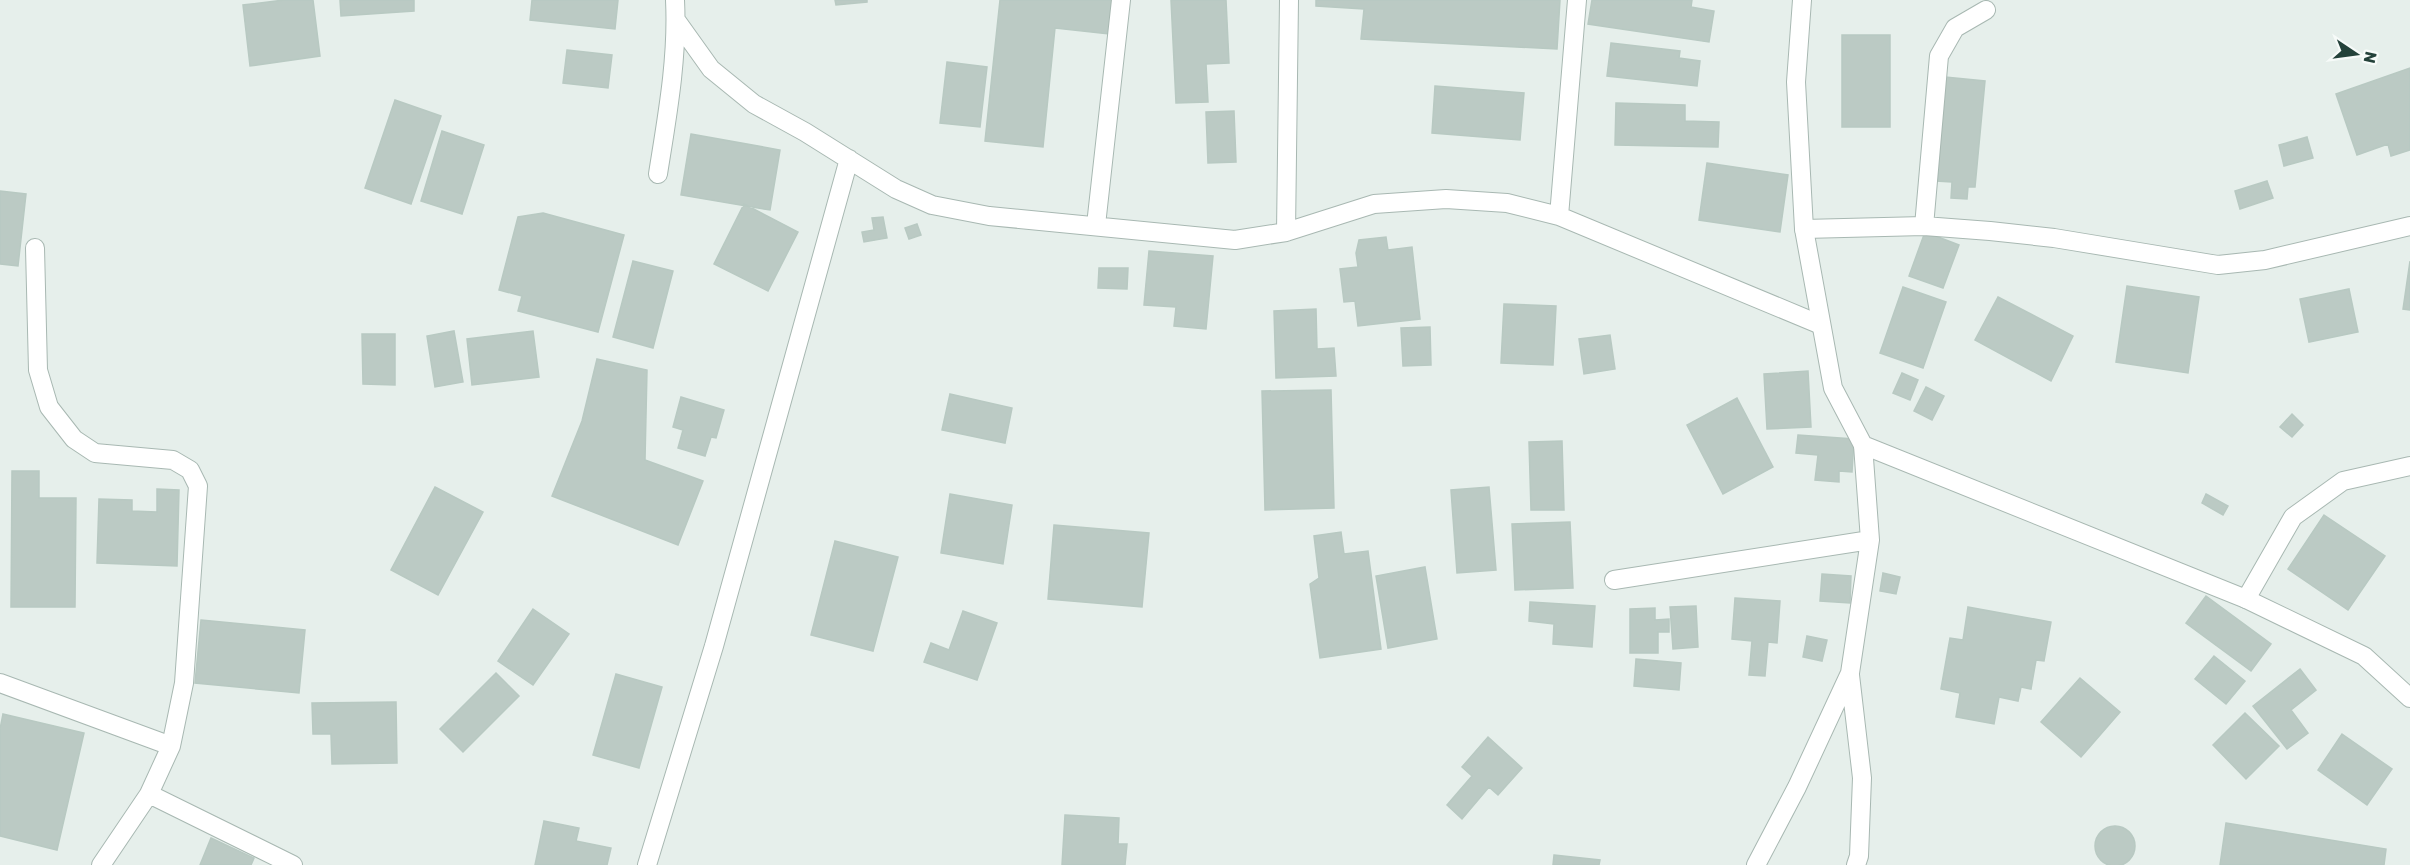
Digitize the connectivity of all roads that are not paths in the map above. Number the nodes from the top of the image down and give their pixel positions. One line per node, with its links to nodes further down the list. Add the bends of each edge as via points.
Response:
1 (675, 0): 7 (street)
2 (1121, 0): 11 (street)
3 (1289, 0): 15 (street)
4 (1577, 0): 10 (street)
5 (1802, 0): 14 (street, via 1796,82)
6 (1986, 10): 12 (street, via 1955,28 1939,56)
7 (676, 20): 8 (street, via 711,69 754,104); 9 (street, via 669,108)
8 (849, 159): 11 (street, via 896,189 933,206 989,216); 30 (street, via 714,646)
9 (658, 174)
10 (1559, 216): 15 (street, via 1507,203 1446,199 1374,204); 17 (street)
11 (1096, 225): 15 (street, via 1235,240)
12 (1924, 226): 13 (street, via 2054,238 2218,266 2265,260); 14 (street)
13 (2410, 226)
14 (1804, 229): 17 (street)
15 (1286, 232)
16 (34, 248): 26 (street, via 38,370 49,407 74,439 95,453 173,460 190,470 198,486 184,683)
17 (1821, 325): 18 (street, via 1833,388)
18 (1863, 445): 20 (street); 22 (street)
19 (2410, 466): 22 (street, via 2343,481 2293,516)
20 (1870, 540): 21 (street); 23 (street)
21 (1614, 579)
22 (2247, 599): 25 (street, via 2364,656)
23 (1850, 673): 31 (street); 32 (street, via 1862,778)
24 (0, 683): 26 (street)
25 (2410, 698)
26 (171, 746): 27 (street)
27 (149, 794): 28 (street); 29 (street)
28 (101, 865)
29 (293, 865)
30 (647, 865)
31 (1756, 865)
32 (1856, 865)

